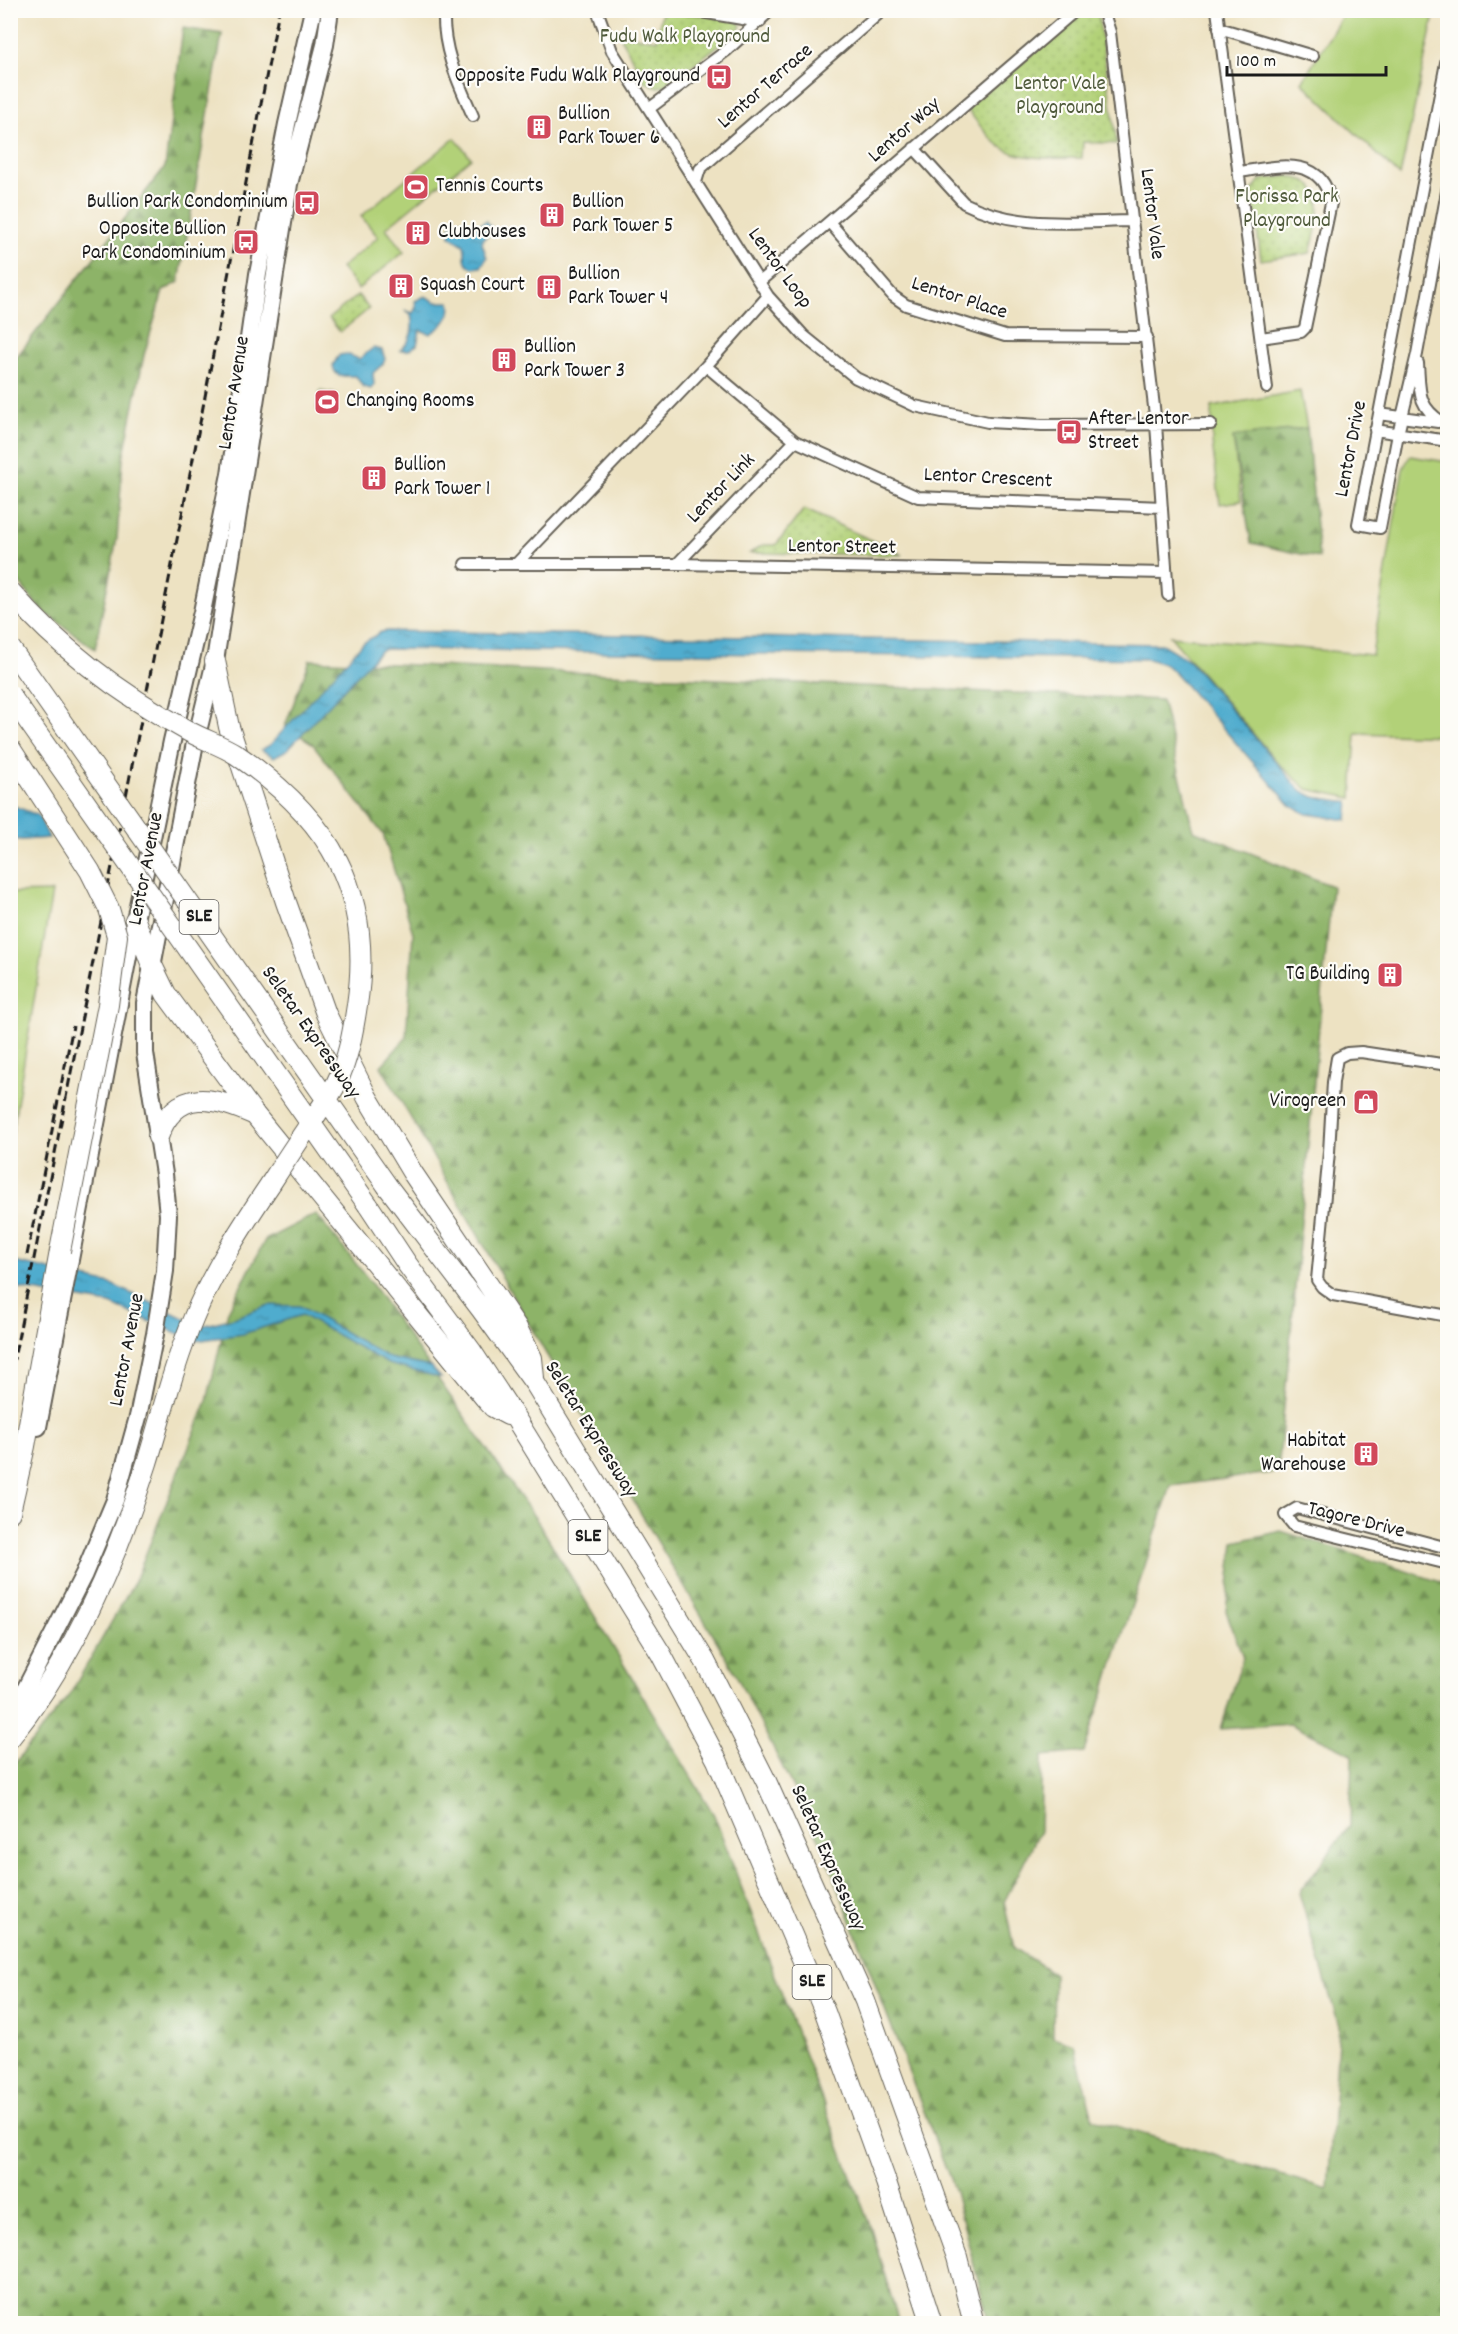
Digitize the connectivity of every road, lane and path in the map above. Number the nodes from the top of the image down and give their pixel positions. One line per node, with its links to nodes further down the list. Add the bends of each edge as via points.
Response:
1 (313, 10): 51 (main road, Lentor Avenue, via 258,274 230,474)
2 (330, 10): 49 (main road, Lentor Avenue, via 325,45 289,184)
3 (444, 10): 16 (street, via 448,52)
4 (597, 10): 15 (street, Lentor Loop, via 612,51)
5 (689, 10): 11 (street)
6 (771, 10): 11 (street)
7 (883, 10): 19 (street, Lentor Terrace)
8 (1076, 10): 17 (street, Lentor Way)
9 (1103, 10): 23 (street, Lentor Vale, via 1110,32)
10 (1217, 10): 12 (street)
11 (760, 22): 15 (street)
12 (1219, 28): 14 (street); 20 (street)
13 (1448, 52): 32 (street, Lentor Drive)
14 (1313, 56)
15 (650, 108): 18 (street, Lentor Loop)
16 (473, 116)
17 (914, 148): 23 (street, via 964,203 975,208 1040,223); 24 (street, Lentor Way)
18 (688, 168): 19 (street); 21 (street, Lentor Loop)
19 (700, 169): 21 (street)
20 (1239, 172): 28 (street); 28 (street, via 1300,166 1314,174 1329,192 1331,203 1305,328 1301,332)
21 (696, 182): 25 (street, Lentor Loop)
22 (1448, 186): 29 (street, Lentor Drive)
23 (1132, 221): 27 (street, Lentor Vale)
24 (830, 223): 25 (street, Lentor Way); 27 (street, Lentor Place, via 892,296 906,304 1005,336)
25 (759, 282): 26 (street, Lentor Loop)
26 (768, 296): 30 (street); 35 (street, Lentor Loop, via 804,336 856,378 915,406 988,422)
27 (1147, 338): 35 (street, Lentor Vale)
28 (1261, 338): 31 (street)
29 (1417, 354): 33 (street, Lentor Drive); 34 (street, via 1420,392 1428,413)
30 (706, 366): 39 (street, Lentor Crescent); 42 (street)
31 (1267, 388)
32 (1378, 414): 33 (street); 37 (street, Lentor Drive)
33 (1401, 417): 34 (street); 38 (street, Lentor Drive)
34 (1445, 423)
35 (1156, 424): 36 (street, Lentor Loop); 41 (street)
36 (1211, 424)
37 (1375, 430): 38 (street); 38 (street, Lentor Drive, via 1358,524 1380,528)
38 (1398, 434): 40 (street)
39 (795, 441): 41 (street, Lentor Crescent, via 923,498); 44 (street, Lentor Link)
40 (1448, 441)
41 (1162, 507): 45 (street)
42 (517, 563): 43 (street, Lentor Street); 44 (street, Lentor Street)
43 (465, 564)
44 (677, 564): 45 (street, Lentor Street)
45 (1166, 573): 47 (street)
46 (10, 591): 68 (highway, bridge, via 71,652 118,689 188,731 236,754 302,810 332,848 350,887 360,945 353,1028 336,1085 248,1217 207,1289 181,1352 128,1518 102,1582 60,1667)
47 (1168, 595)
48 (10, 648): 61 (highway, Seletar Expressway / SLE, bridge, via 388,1187)
49 (215, 661): 53 (main road, Lentor Avenue); 61 (highway, via 230,727 326,1014 367,1097 412,1172 516,1326 532,1359)
50 (10, 695): 62 (highway, SLE, bridge)
51 (172, 741): 53 (main road); 54 (main road, Lentor Avenue)
52 (10, 748): 59 (highway, bridge, via 90,871 117,936)
53 (194, 748): 55 (main road, Lentor Avenue)
54 (135, 920): 55 (highway); 59 (main road, Lentor Avenue, via 70,1258)
55 (151, 963): 57 (highway, via 166,994); 58 (main road, Lentor Avenue, via 144,1033)
56 (1448, 1065): 60 (street, via 1361,1052 1337,1058 1317,1280 1333,1295)
57 (255, 1115): 58 (highway, via 212,1099 189,1101 171,1113); 62 (highway, via 485,1398 498,1411)
58 (158, 1137): 67 (main road, Lentor Avenue, via 167,1196 165,1271 133,1438 115,1500 84,1574)
59 (55, 1308): 63 (highway); 64 (main road, Lentor Avenue, via 35,1446)
60 (1448, 1316)
61 (536, 1385): 70 (highway, Seletar Expressway / SLE, via 705,1661 766,1781 865,2001 957,2257)
62 (516, 1419): 69 (highway, SLE, via 661,1654 717,1760 825,2012)
63 (10, 1512)
64 (10, 1519)
65 (1448, 1548): 66 (street, Tagore Drive, via 1297,1508 1285,1515 1294,1526)
66 (1448, 1564)
67 (10, 1719)
68 (10, 1738)
69 (932, 2324)
70 (974, 2324)

